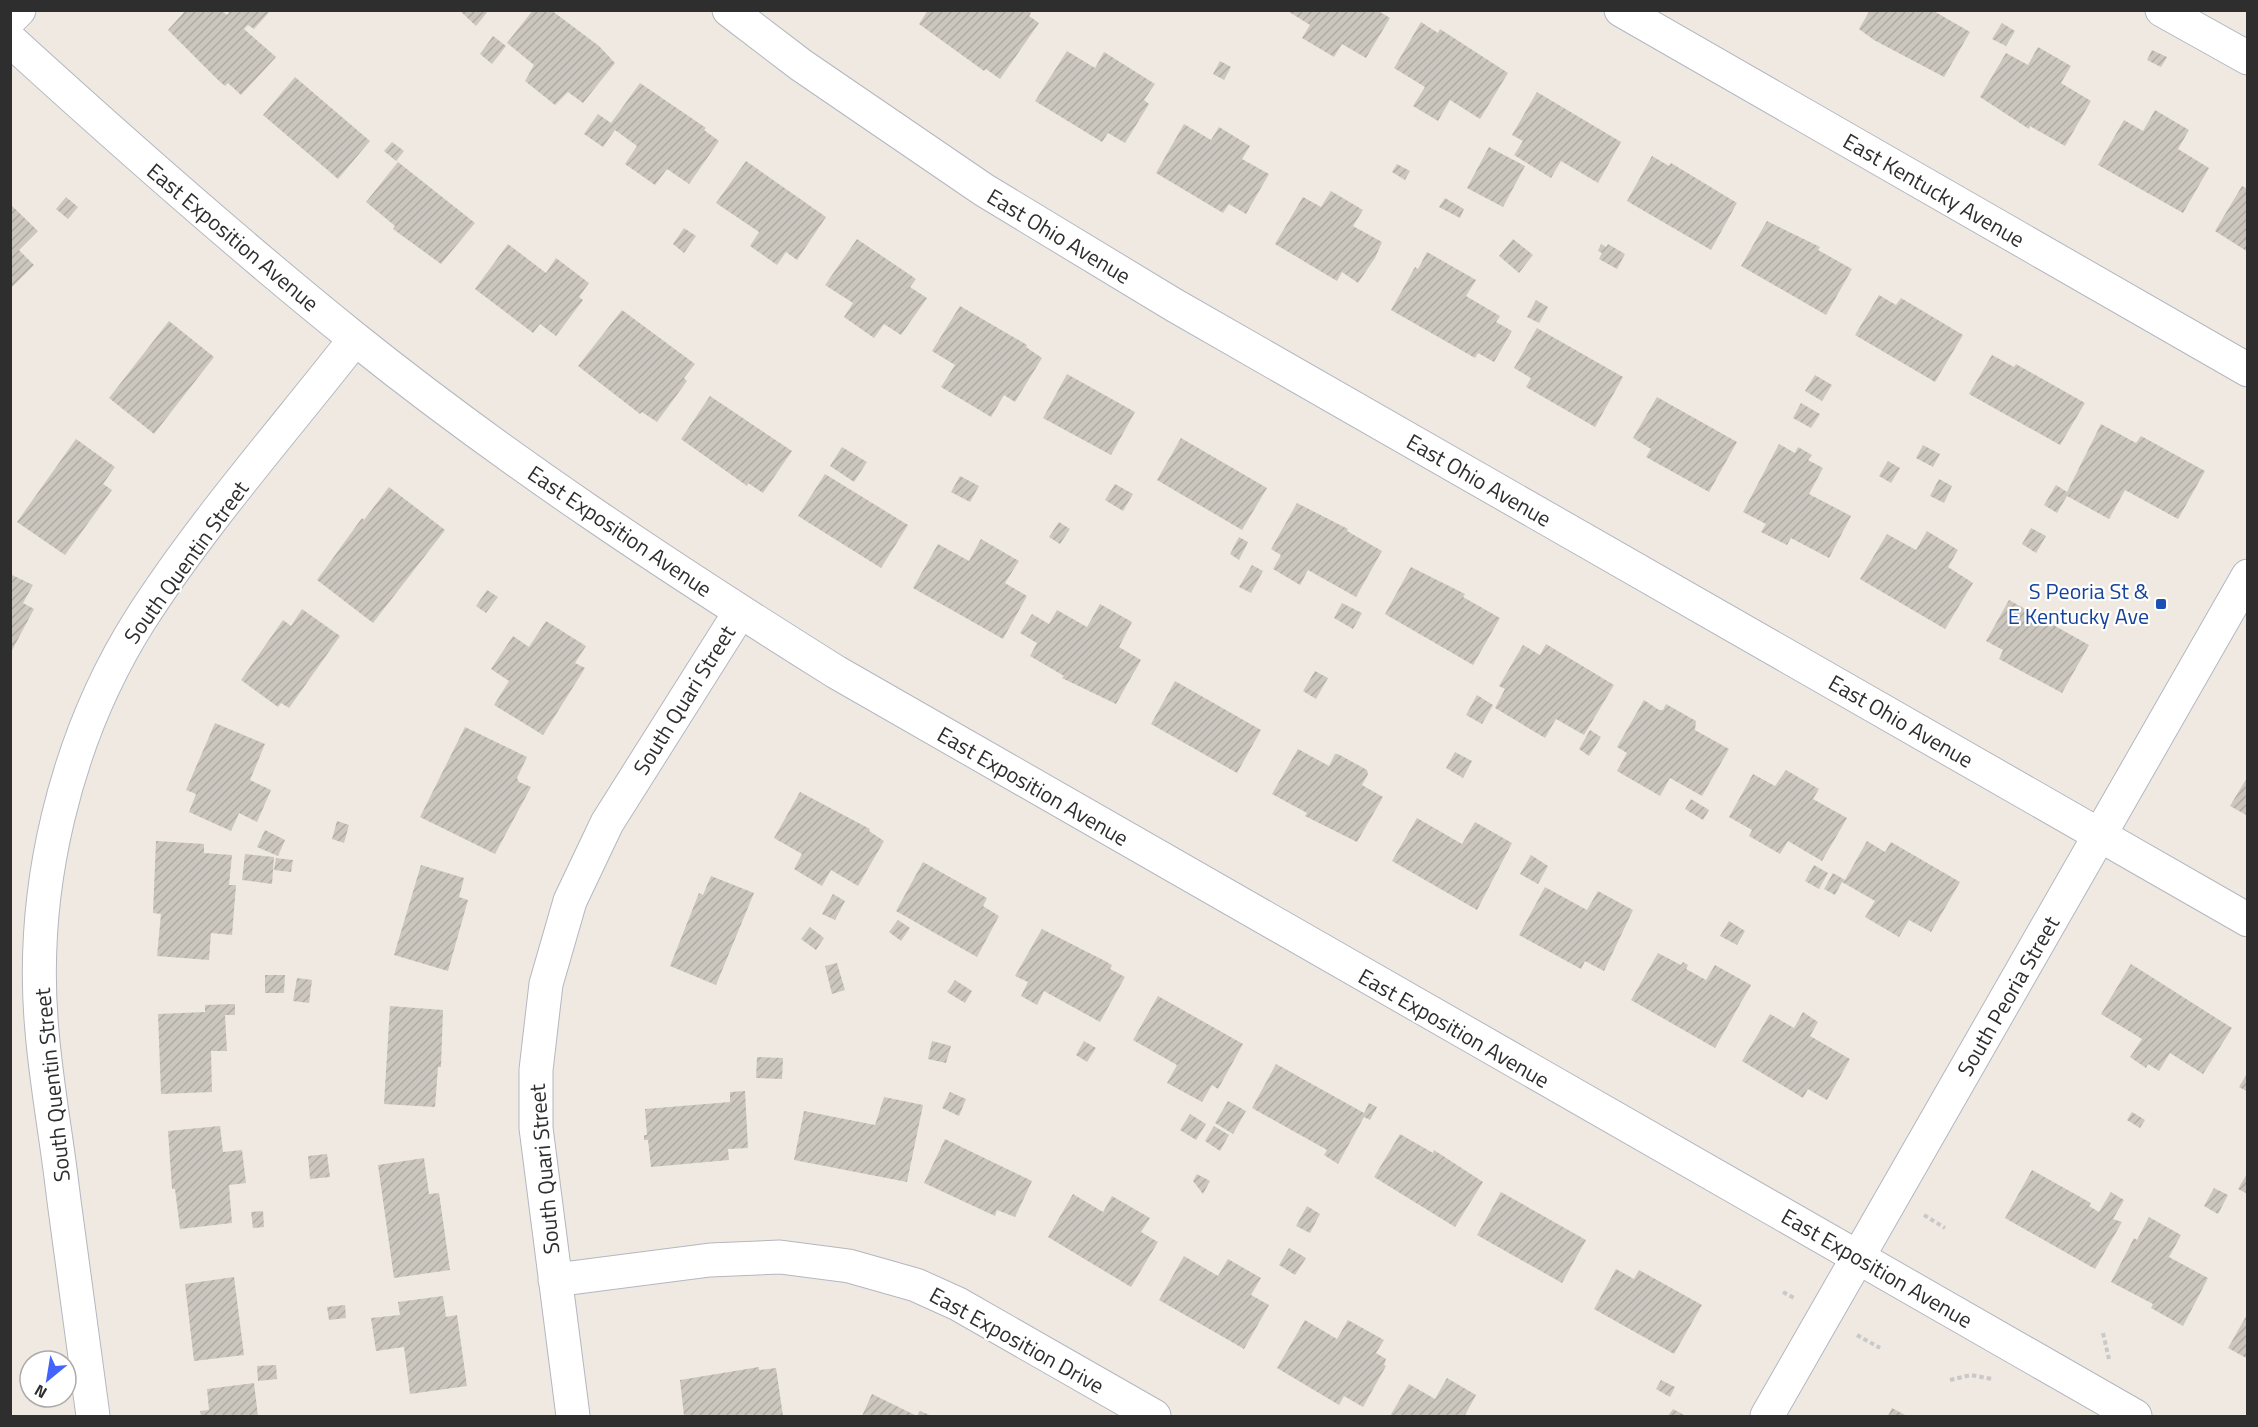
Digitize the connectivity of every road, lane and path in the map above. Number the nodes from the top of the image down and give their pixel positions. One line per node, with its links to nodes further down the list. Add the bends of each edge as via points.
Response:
1 (19, 10): 5 (street)
2 (729, 10): 12 (street, East Ohio Avenue, via 801,65 984,190 1164,299)
3 (1621, 10): 9 (street, East Kentucky Avenue)
4 (2162, 10): 7 (street)
5 (10, 19)
6 (10, 40): 8 (street, East Exposition Avenue, via 165,181)
7 (2247, 58)
8 (355, 339): 11 (street, East Exposition Avenue, via 535,474); 20 (street, South Quentin Street, via 185,556 140,621 105,683 58,818 45,887 40,958 42,1030)
9 (2247, 370)
10 (2247, 576): 12 (street, South Peoria Street)
11 (740, 612): 14 (street, East Exposition Avenue, via 867,690); 15 (street, South Quari Street, via 607,823 570,901 546,984 536,1070 536,1128)
12 (2100, 835): 13 (street, East Ohio Avenue); 14 (street, South Peoria Street)
13 (2247, 920)
14 (1858, 1257): 23 (street, South Peoria Street); 24 (street, East Exposition Avenue)
15 (555, 1280): 21 (street, South Quari Street); 22 (street, East Exposition Drive, via 710,1260 780,1257 849,1266 916,1285 958,1304)
16 (2103, 1333): 17 (path)
17 (2108, 1350)
18 (1971, 1375): 19 (path)
19 (1950, 1380)
20 (93, 1416)
21 (573, 1416)
22 (1154, 1416)
23 (1767, 1416)
24 (2135, 1416)

